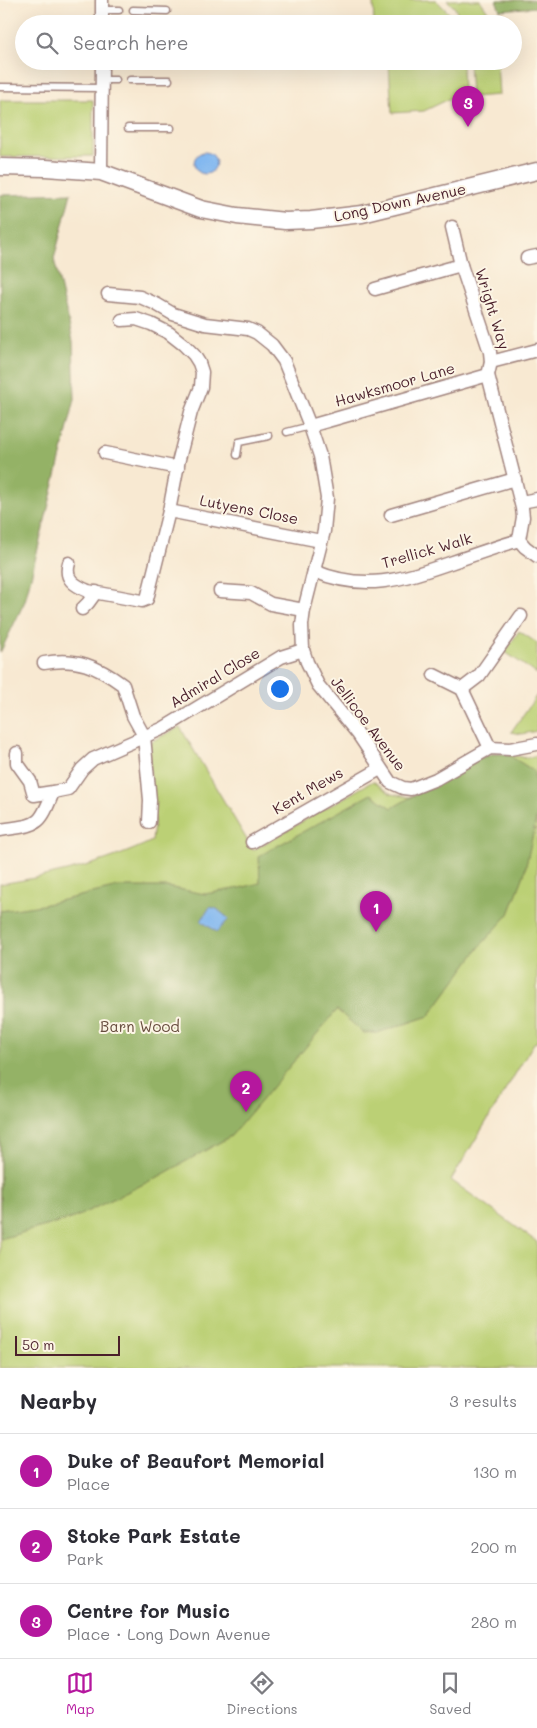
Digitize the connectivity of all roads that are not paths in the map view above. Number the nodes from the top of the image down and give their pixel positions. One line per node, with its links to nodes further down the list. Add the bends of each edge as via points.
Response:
1 (102, 5): 2 (lane)
2 (119, 10)
3 (133, 10): 4 (lane)
4 (167, 11)
5 (102, 70): 9 (street)
6 (116, 80): 9 (lane)
7 (130, 80): 8 (lane)
8 (169, 80)
9 (102, 84): 10 (lane); 15 (street, via 107,129)
10 (0, 87)
11 (128, 128): 12 (lane)
12 (171, 128)
13 (0, 167): 15 (street, Long Down Avenue)
14 (537, 171): 15 (street, Long Down Avenue, via 362,214 294,220 245,217 201,209)
15 (101, 172)
16 (452, 227): 17 (street, Wright Way)
17 (461, 265): 18 (street, Wright Way); 22 (street, Wright Way)
18 (375, 289)
19 (108, 294): 24 (street, Jellicoe Avenue, via 140,298 188,320 239,327 257,333 284,361)
20 (122, 320): 29 (street, via 136,319 169,333 199,363 201,386 191,412)
21 (537, 350): 22 (street)
22 (491, 362): 23 (street, Wright Way)
23 (488, 375): 24 (street, Hawksmoor Lane); 30 (street, Wright Way)
24 (310, 426): 25 (lane); 36 (street, Jellicoe Avenue, via 320,456 326,498)
25 (288, 432)
26 (269, 436): 28 (lane, via 239,442)
27 (105, 452): 29 (street)
28 (237, 455)
29 (178, 468): 33 (street)
30 (515, 479): 32 (street, Wright Way); 34 (street)
31 (537, 499): 32 (street)
32 (521, 502): 35 (street, Wright Way)
33 (170, 511): 36 (street, Lutyens Close); 41 (street, via 147,599 142,601)
34 (391, 515)
35 (520, 540): 37 (street); 39 (street, Trellick Walk, via 416,575 382,582 332,578)
36 (321, 541): 39 (street, Jellicoe Avenue)
37 (537, 556)
38 (69, 563): 41 (street, via 67,573 70,581)
39 (314, 571): 43 (street, Jellicoe Avenue)
40 (220, 591): 43 (street, via 251,593 271,604)
41 (96, 592): 42 (street)
42 (82, 609)
43 (304, 610): 45 (street, Jellicoe Avenue)
44 (521, 616): 48 (street, via 479,676)
45 (303, 650): 49 (street, Admiral Close, via 281,657 164,728); 53 (street, Jellicoe Avenue, via 318,686 358,734)
46 (44, 663): 49 (street, via 84,663 123,685 133,716)
47 (434, 675): 48 (street)
48 (462, 690): 51 (street)
49 (144, 736): 54 (street, Admiral Close, via 93,759 68,790); 55 (street)
50 (537, 744): 51 (street, via 510,749)
51 (490, 748): 53 (street, Jellicoe Avenue, via 436,779 411,789 390,782)
52 (17, 753): 54 (street, via 18,767 30,781 34,795)
53 (380, 768): 57 (street, Kent Mews)
54 (53, 792): 56 (street, via 40,821)
55 (150, 822)
56 (0, 830)
57 (252, 842)

